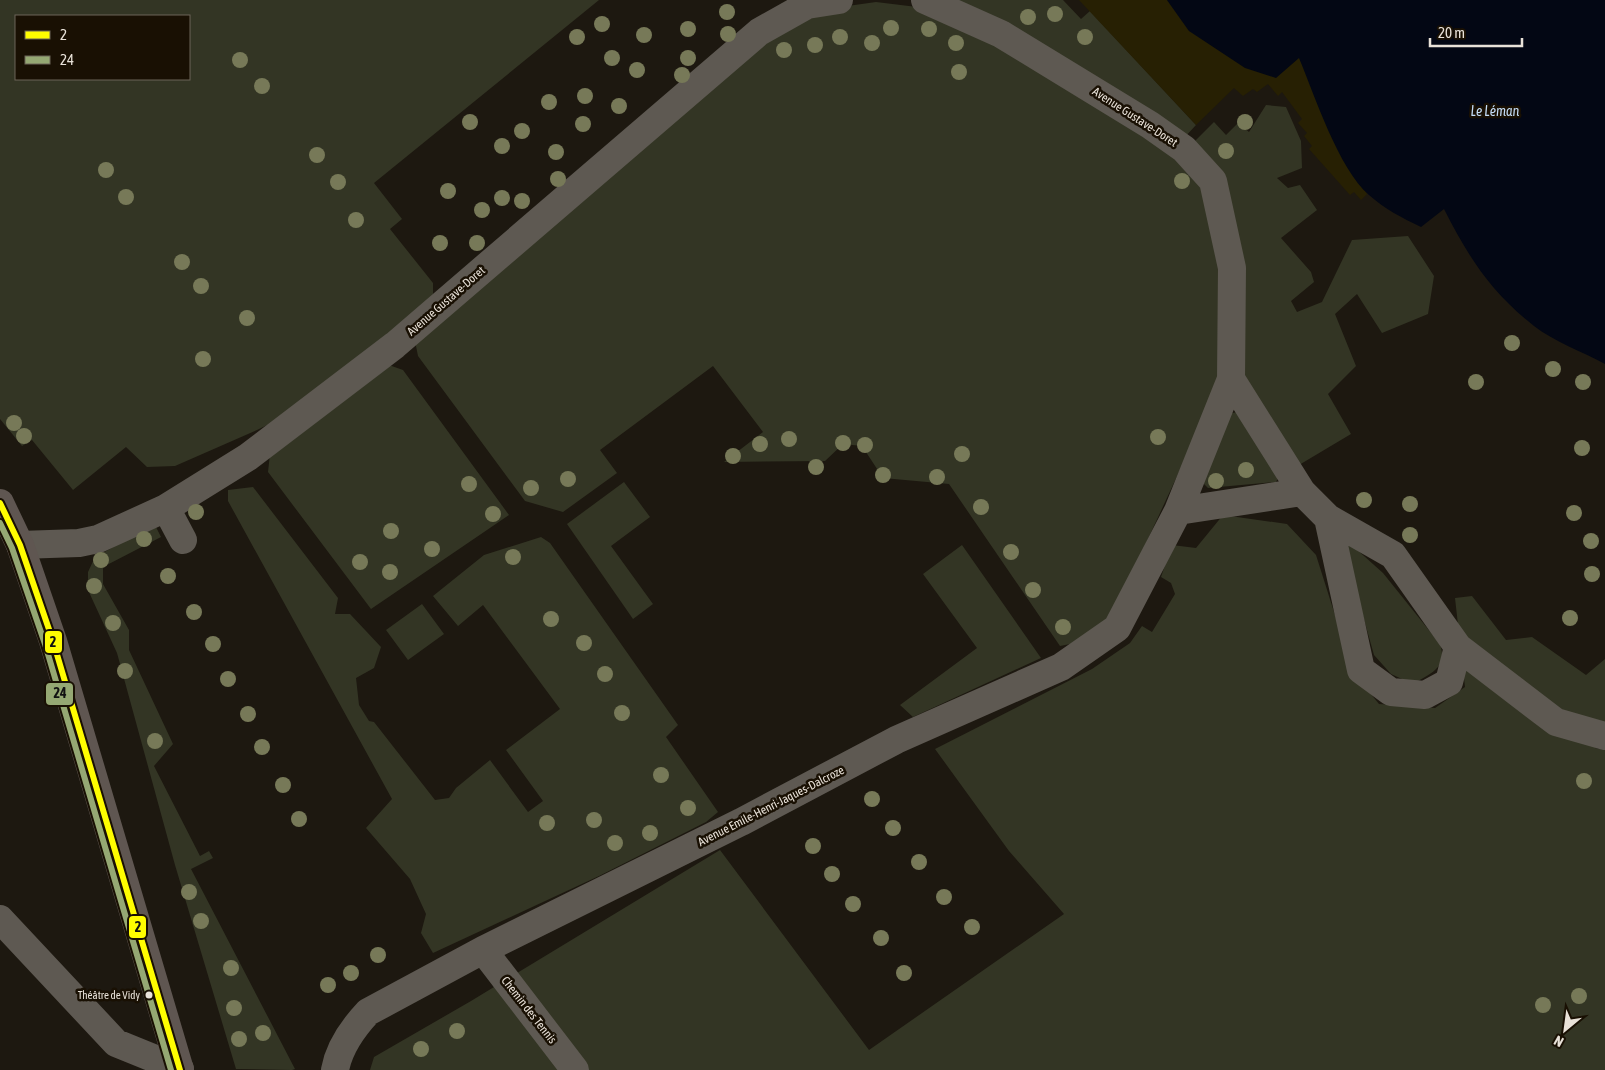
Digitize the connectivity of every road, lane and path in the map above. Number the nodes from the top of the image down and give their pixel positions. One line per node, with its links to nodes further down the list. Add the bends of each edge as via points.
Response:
1 (839, 0): 6 (street, Avenue Gustave-Doret, via 806,5 759,32 396,344 248,457)
2 (925, 0): 3 (street, Avenue Gustave-Doret, via 1001,34 1150,125 1184,149 1213,181 1232,268)
3 (1232, 379): 4 (street); 7 (street, Avenue Emile-Henri-Jaques-Dalcroze)
4 (1302, 492): 7 (street); 8 (street)
5 (0, 503): 10 (main road)
6 (166, 508): 9 (street); 10 (street, Avenue Gustave-Doret, via 98,539 79,543)
7 (1178, 512): 14 (street, Avenue Emile-Henri-Jaques-Dalcroze, via 1117,628 1061,667 896,740 741,822)
8 (1328, 518): 11 (street, via 1393,554); 11 (street, via 1361,670 1391,692 1425,695 1449,682)
9 (183, 540)
10 (20, 545): 15 (main road, via 53,642)
11 (1458, 647): 12 (street, via 1556,722)
12 (1605, 736)
13 (0, 919): 15 (street, via 116,1043)
14 (482, 950): 16 (street, Avenue Emile-Henri-Jaques-Dalcroze, via 368,1012 354,1026); 17 (street, Chemin des Tennis)
15 (180, 1070)
16 (335, 1070)
17 (575, 1070)

